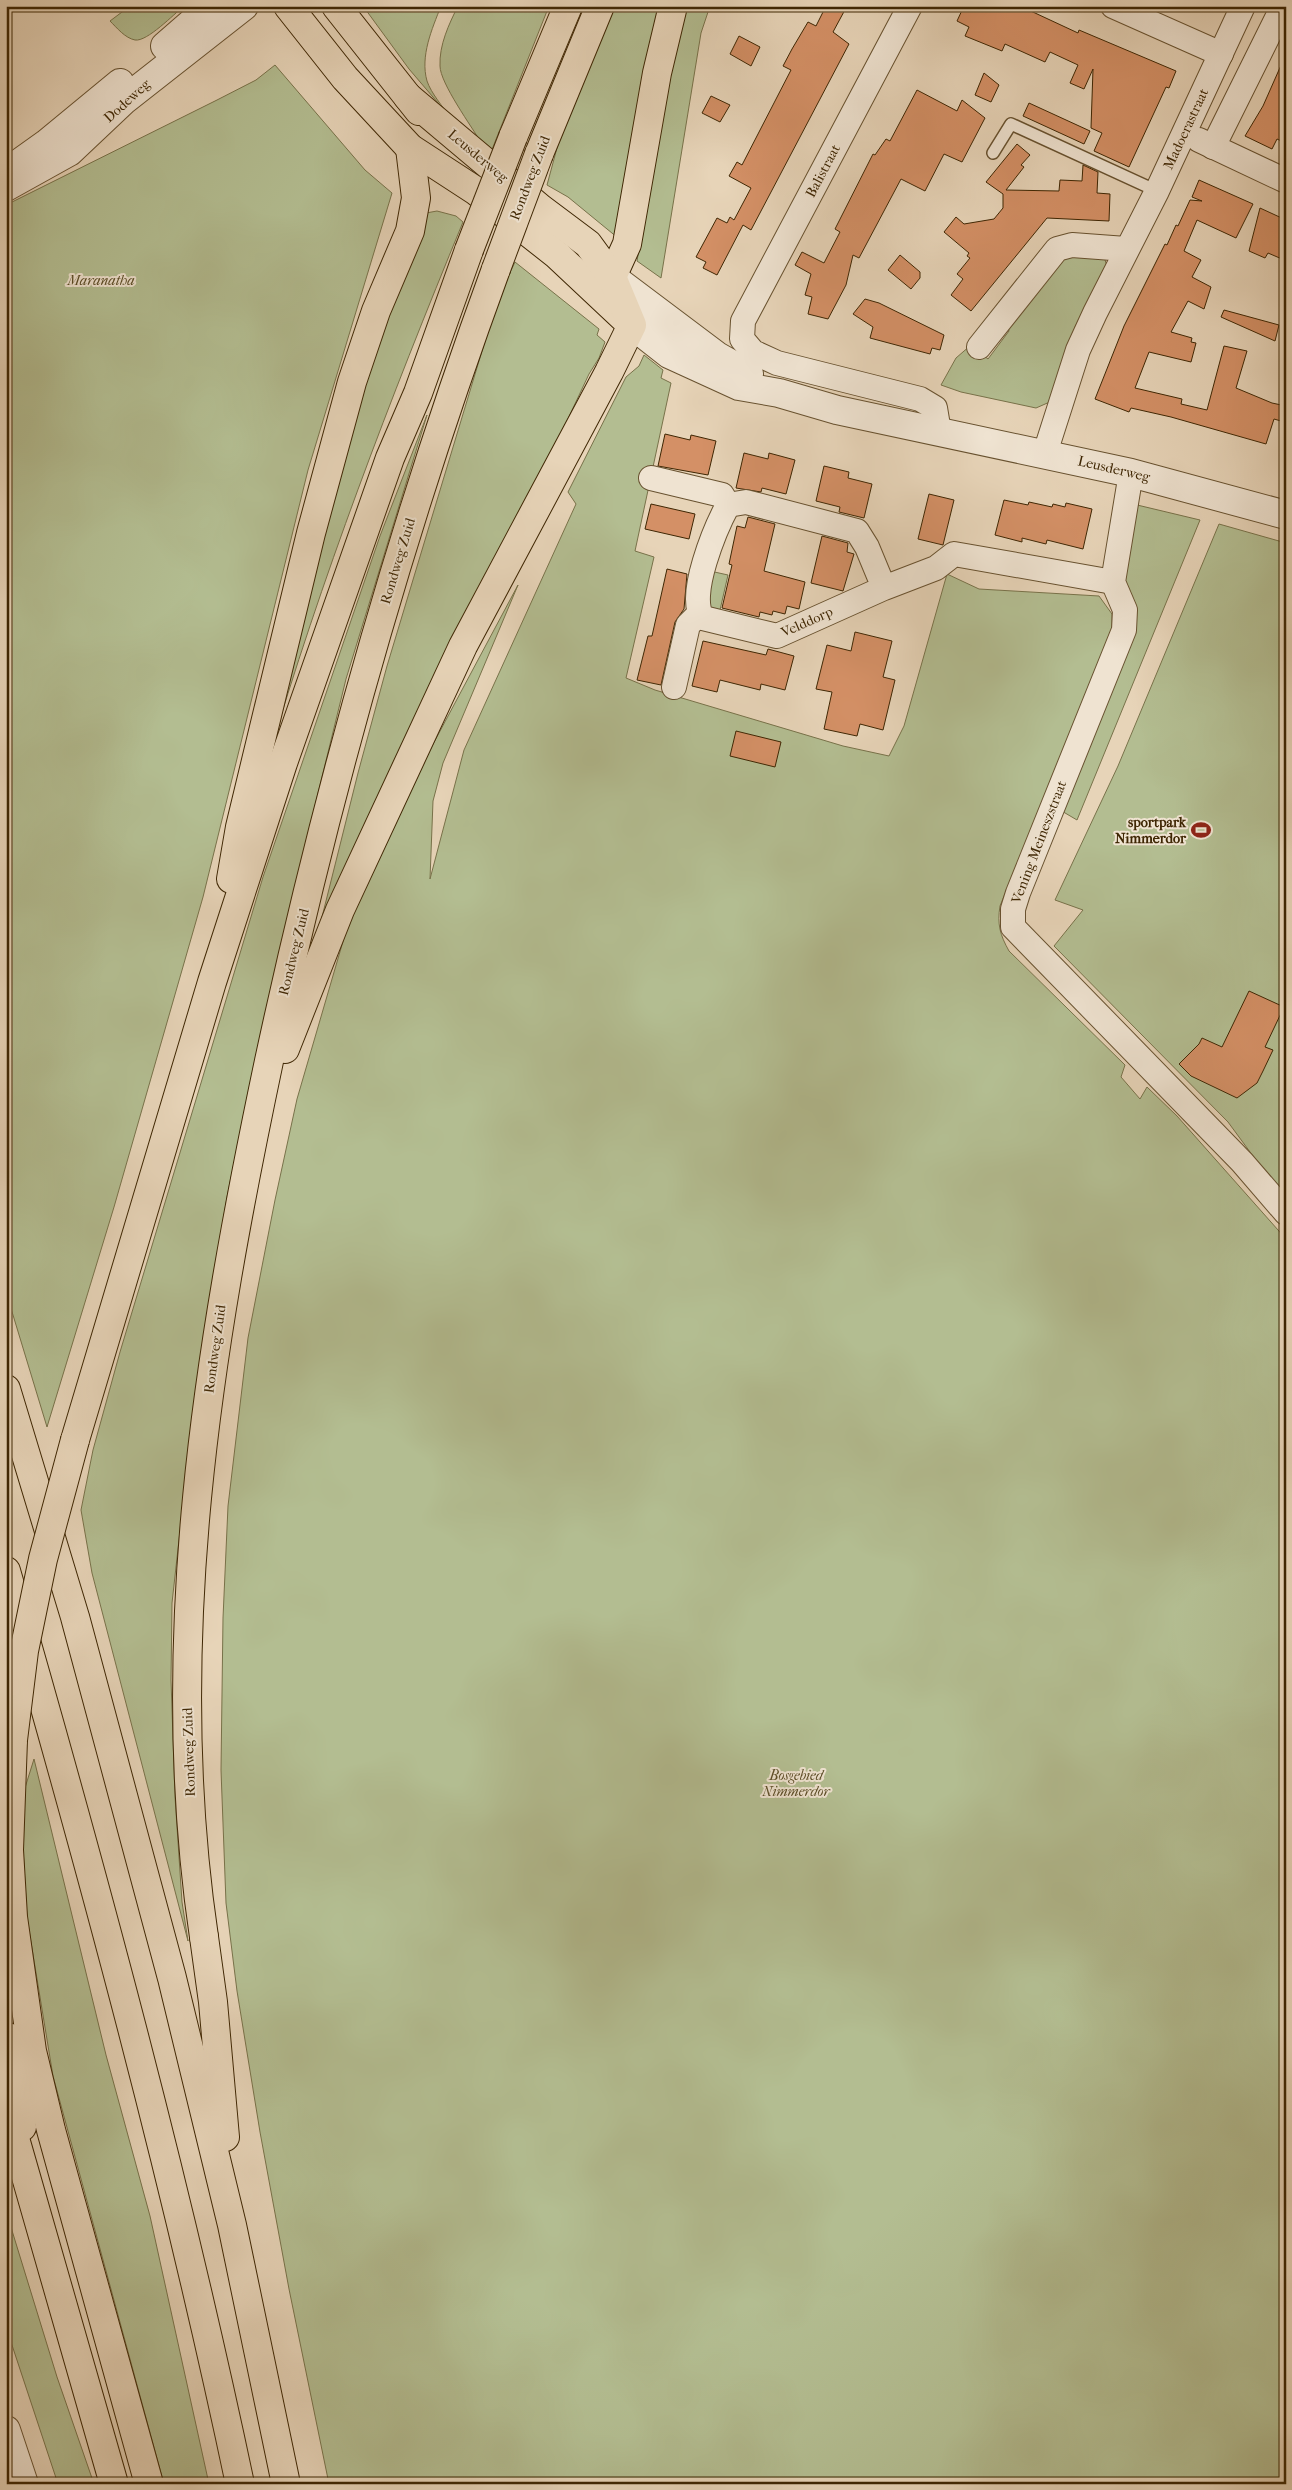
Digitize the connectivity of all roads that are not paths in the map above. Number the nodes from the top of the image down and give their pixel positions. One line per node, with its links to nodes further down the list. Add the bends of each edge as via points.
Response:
1 (211, 6): 18 (street, Dodeweg, via 46,144)
2 (244, 6): 20 (street, Dodeweg, via 123,101 70,152)
3 (288, 6): 16 (main road, Leusderweg, via 344,78)
4 (336, 6): 13 (main road, Leusderweg)
5 (568, 6): 39 (main road, bridge, via 469,250 352,563)
6 (600, 6): 40 (main road, Rondweg Zuid, bridge, via 539,154 463,359 394,571 323,831)
7 (673, 6): 25 (main road, via 657,73 628,244)
8 (910, 6): 29 (street, Balistraat, via 743,321 742,339 753,352 777,363 920,399 935,408)
9 (1113, 6): 12 (street)
10 (1243, 6): 12 (street, Madoerastraat)
11 (1283, 6): 15 (street)
12 (1220, 54): 14 (street, Madoerastraat)
13 (408, 96): 21 (main road, Leusderweg); 25 (main road, Leusderweg, via 588,244)
14 (1184, 133): 15 (street); 22 (street, Madoerastraat)
15 (1213, 147): 19 (street)
16 (410, 148): 21 (main road, Leusderweg); 39 (main road, via 416,198 410,231 376,311 352,382 311,533 240,827)
17 (993, 153): 22 (lane, via 1011,124)
18 (6, 172)
19 (1286, 181)
20 (6, 187)
21 (476, 191): 24 (main road, Leusderweg)
22 (1157, 192): 23 (street, Madoerastraat)
23 (1126, 249): 27 (street, via 1072,245 1057,249); 30 (street, Madoerastraat, via 1078,350)
24 (566, 262): 25 (main road, Leusderweg); 26 (main road, Leusderweg)
25 (612, 277): 26 (main road); 28 (street, Leusderweg, via 717,356)
26 (632, 325): 28 (street, Leusderweg, via 669,354); 40 (main road, via 463,646 340,910)
27 (979, 347)
28 (742, 379): 29 (street, Leusderweg, via 772,383 780,392 837,410)
29 (939, 432): 30 (street, Leusderweg)
30 (1046, 453): 32 (street, Leusderweg)
31 (651, 478): 33 (street, via 722,495)
32 (1128, 485): 34 (street, Leusderweg); 35 (street)
33 (728, 506): 36 (street, via 746,502 857,531); 37 (street, via 698,590)
34 (1286, 515)
35 (1113, 582): 36 (street, Velddorp, via 954,554 936,568); 41 (street, Vening Meineszstraat, via 1125,610 1124,630 1018,893 1013,909 1013,927 1242,1162)
36 (884, 588): 37 (street, Velddorp, via 776,636 703,618)
37 (699, 614): 38 (street, via 688,625)
38 (674, 687)
39 (212, 982): 44 (main road, bridge, via 75,1440 24,1651)
40 (259, 1110): 48 (main road, Rondweg Zuid, via 220,1310 200,1453 189,1590 188,1732 192,1830 213,2002)
41 (1286, 1213)
42 (6, 1389): 48 (main road, via 75,1617 128,1809)
43 (6, 1571): 53 (main road, via 139,2055 218,2379)
44 (9, 1749): 52 (main road, via 9,1860 20,1981 32,2051)
45 (6, 2036): 47 (main road)
46 (6, 2106): 47 (main road)
47 (37, 2217): 51 (main road)
48 (232, 2225): 54 (main road)
49 (6, 2430): 50 (street)
50 (24, 2484)
51 (114, 2484)
52 (149, 2484)
53 (240, 2484)
54 (286, 2484)

